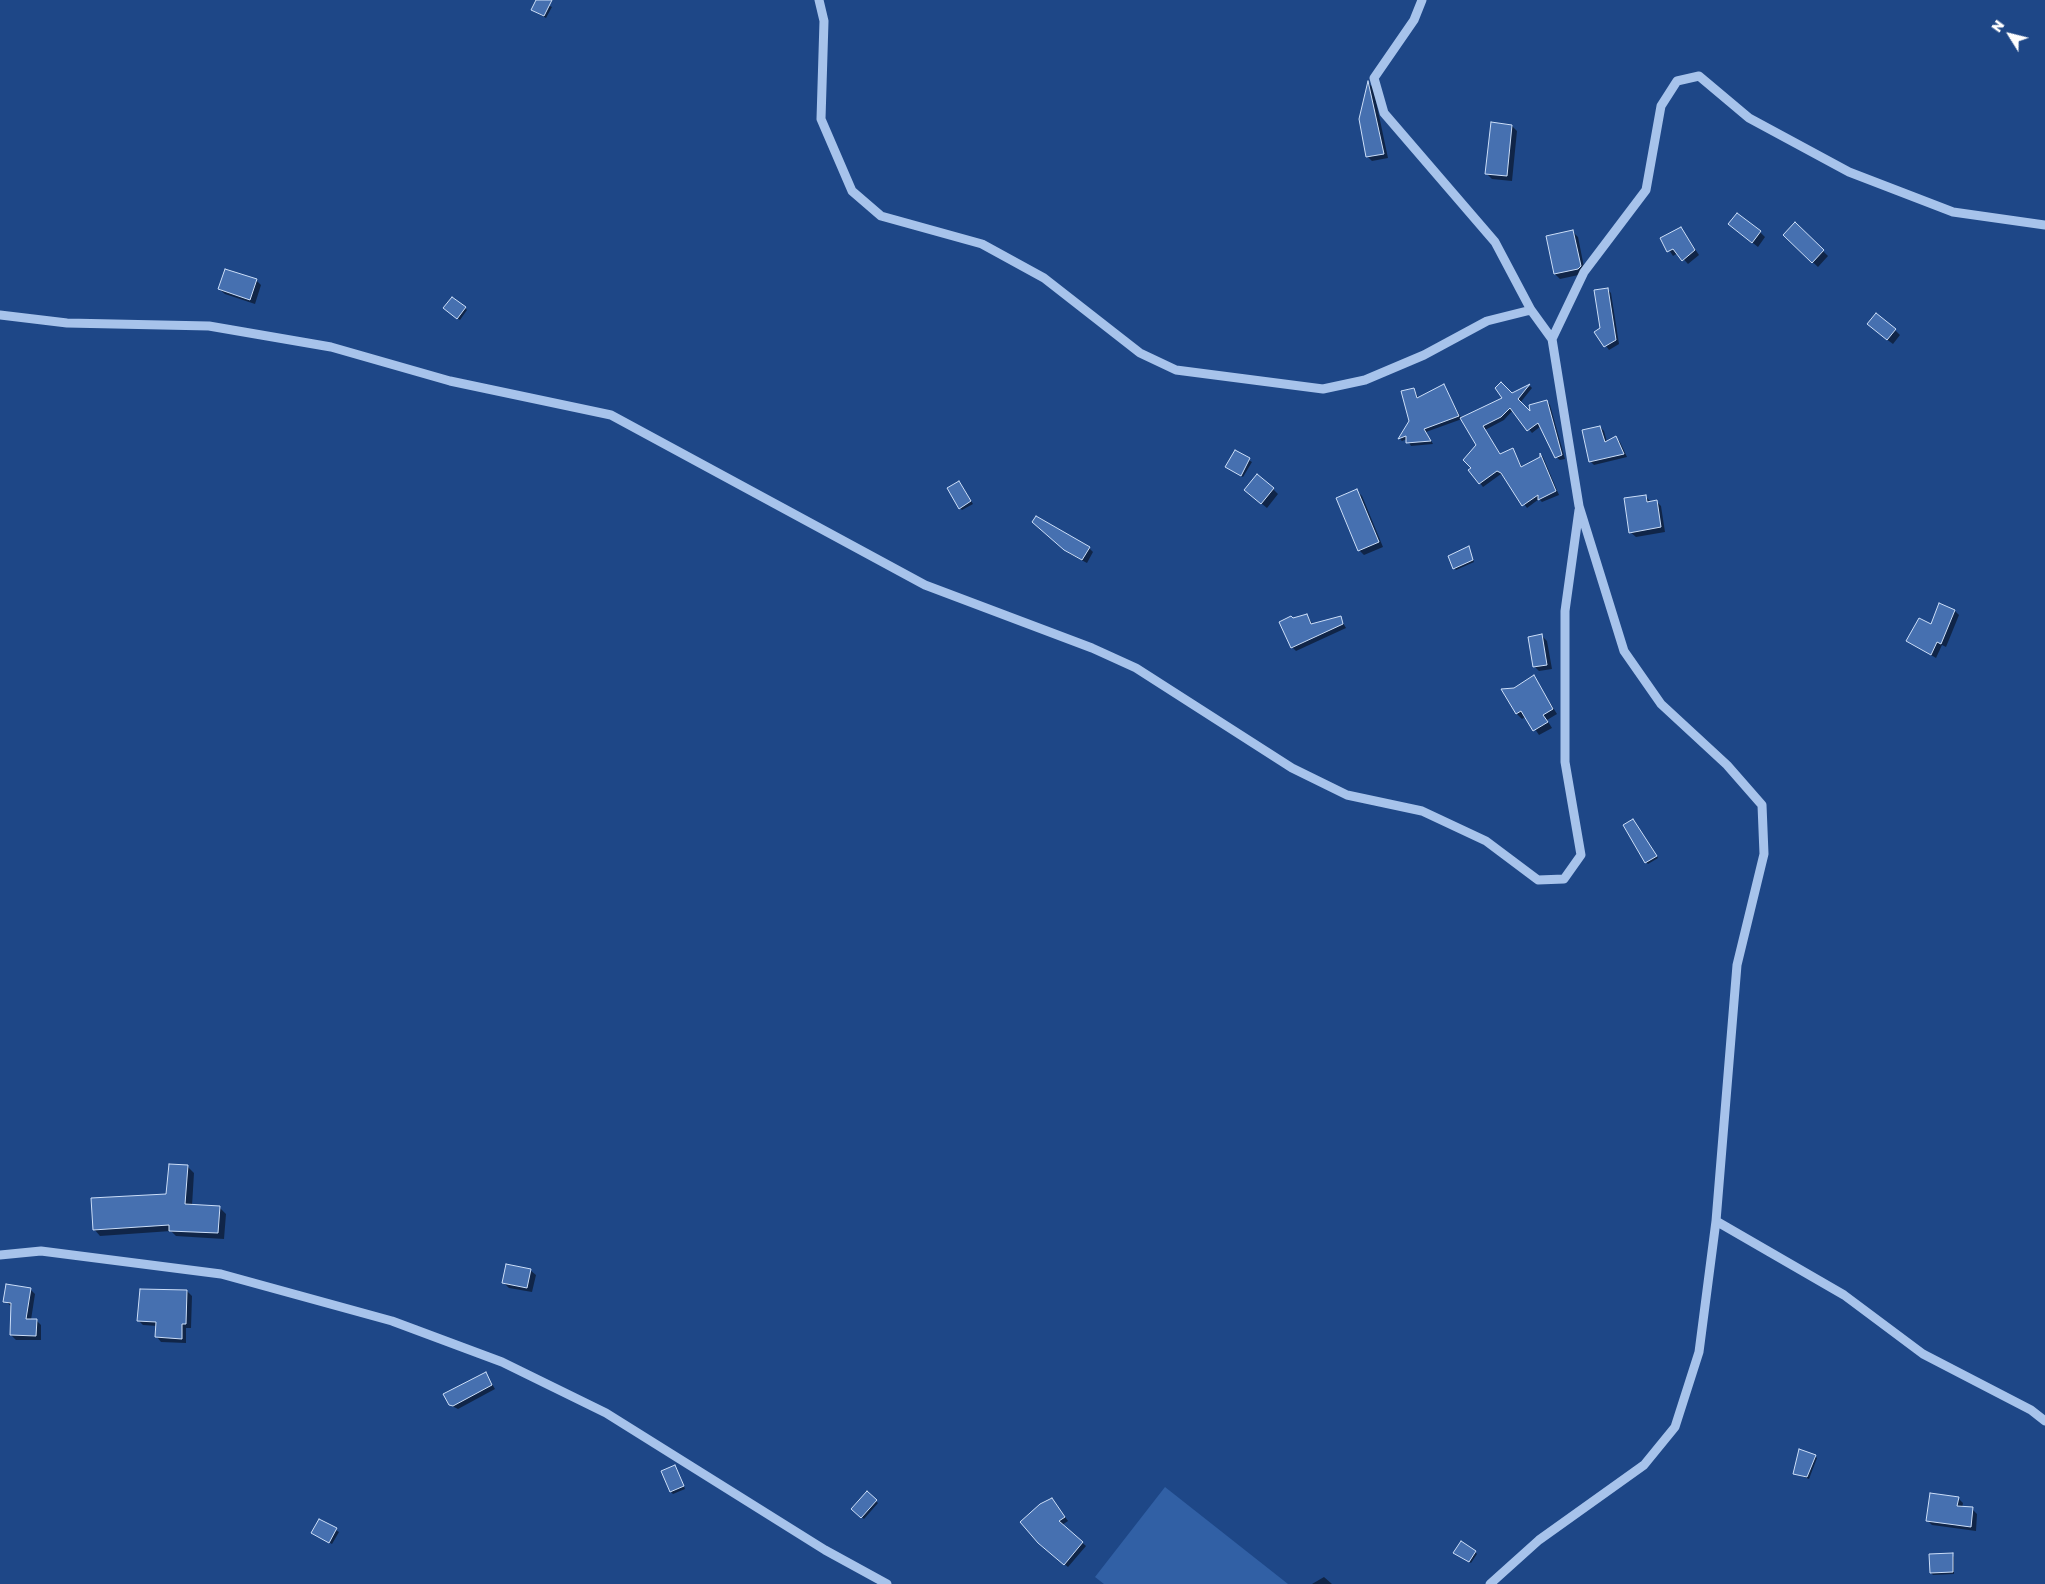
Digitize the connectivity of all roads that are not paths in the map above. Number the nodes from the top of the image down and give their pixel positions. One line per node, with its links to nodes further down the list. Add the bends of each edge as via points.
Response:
1 (819, 0): 4 (street, via 824,21 821,119 852,191 881,216 982,244 1044,278 1140,353 1176,370 1322,389 1365,380 1424,355 1487,321)
2 (1422, 0): 4 (street, via 1414,20 1374,78 1384,113 1495,242)
3 (2045, 225): 6 (street, via 1953,212 1849,172 1749,118 1698,76 1677,81 1661,106 1646,190 1584,272)
4 (1531, 310): 6 (street)
5 (0, 315): 7 (street, via 67,323 209,326 331,347 450,381 611,415 925,585 1092,648 1136,668 1292,768 1346,795 1422,811 1486,841 1538,880 1564,879 1581,855 1565,762 1565,611)
6 (1552, 339): 7 (street)
7 (1579, 506): 8 (street, via 1624,651 1661,704 1727,765 1762,805 1764,854 1737,965)
8 (1716, 1221): 10 (street, via 1844,1295 1923,1354 2031,1410); 12 (street, via 1699,1352 1675,1427 1644,1465 1539,1540)
9 (0, 1255): 11 (street, via 41,1251 221,1274 392,1322 502,1362 606,1414 824,1550)
10 (2045, 1421)
11 (887, 1584)
12 (1490, 1584)

